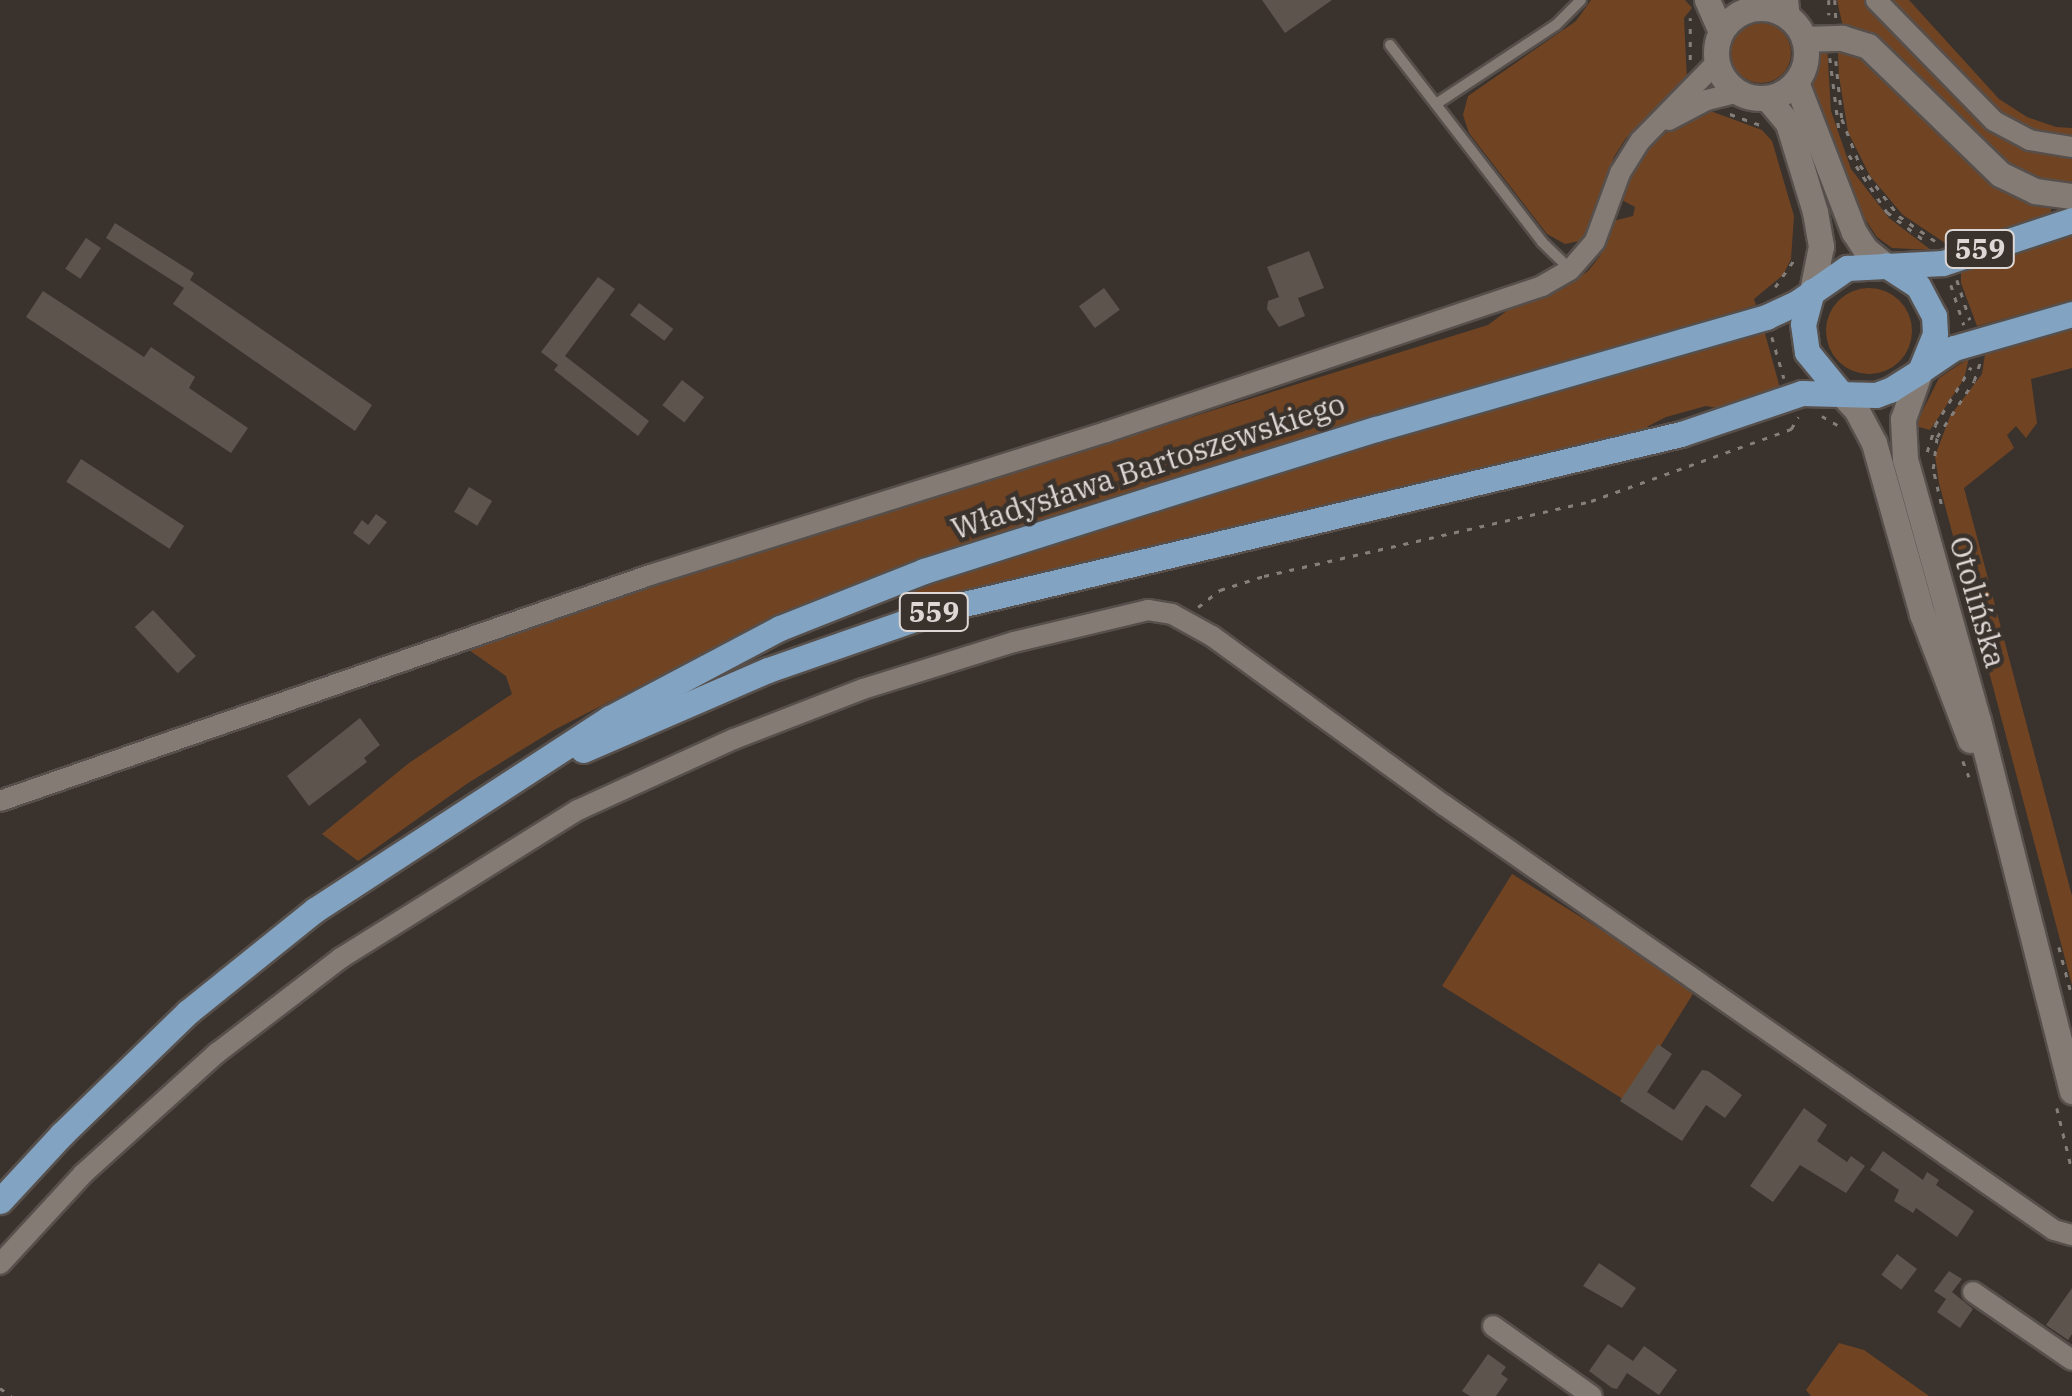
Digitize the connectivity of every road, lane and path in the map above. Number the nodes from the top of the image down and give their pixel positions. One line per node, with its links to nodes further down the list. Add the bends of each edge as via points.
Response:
1 (1581, 0): 15 (lane, via 1556,26)
2 (1829, 0): 7 (path)
3 (1835, 0): 7 (path)
4 (1876, 0): 17 (street, via 1994,121 2028,140)
5 (1750, 4): 7 (main road); 8 (main road)
6 (1701, 6): 8 (main road); 13 (path, via 1690,18 1689,72)
7 (1810, 26): 11 (main road); 18 (main road, via 1879,55 2000,174 2035,190); 21 (path, via 1846,151 1874,197); 21 (path, via 1860,166 1893,209 1945,246)
8 (1721, 32): 10 (main road)
9 (1390, 45): 15 (lane)
10 (1716, 62): 12 (main road); 13 (street)
11 (1796, 82): 14 (main road); 22 (main road, via 1854,232)
12 (1738, 92): 13 (street); 14 (main road)
13 (1702, 93): 16 (path, via 1712,108); 23 (street, via 1650,131 1620,174 1595,241)
14 (1766, 98): 16 (main road, via 1784,115)
15 (1436, 104): 23 (lane)
16 (1779, 131): 24 (main road, via 1821,246)
17 (2072, 148)
18 (2072, 196)
19 (2072, 220): 21 (main road, 559)
20 (1798, 248): 26 (path, via 1788,272 1762,298)
21 (1947, 261): 22 (main road, 559); 27 (path); 27 (path)
22 (1885, 264): 24 (main road, 559, via 1847,268); 28 (main road, 559, via 1918,286 1934,316 1931,351)
23 (1570, 270): 40 (street, via 1462,314 650,575)
24 (1812, 291): 26 (main road, Władysława Bartoszewskiego / 559); 29 (main road, via 1803,324 1807,352)
25 (2072, 314): 27 (main road, 559)
26 (1766, 317): 30 (path); 38 (main road, Władysława Bartoszewskiego / 559, via 1376,429 924,571 762,637 610,718)
27 (1972, 342): 28 (main road, 559); 34 (path, via 1971,372); 34 (path, via 1979,372)
28 (1920, 371): 29 (main road, 559, via 1876,395); 33 (main road, Otolińska, via 1907,398)
29 (1838, 390): 30 (main road, Władysława Bartoszewskiego / 559); 41 (main road, Otolińska, via 1874,443 1940,668)
30 (1797, 408): 36 (path, via 1791,429 1591,501 1220,590); 38 (main road, Władysława Bartoszewskiego / 559, via 944,609 768,670)
31 (1810, 414): 32 (path)
32 (1846, 432)
33 (1902, 434): 34 (path); 41 (main road, Otolińska)
34 (1931, 436): 35 (path, via 1926,459)
35 (1938, 516)
36 (1188, 621): 47 (street, via 2054,1230); 48 (street, via 1139,610 921,670 759,728 578,810 342,958 217,1053 84,1174)
37 (1962, 756): 39 (path)
38 (532, 771): 46 (main road, Władysława Bartoszewskiego / 559, via 377,866 252,958 115,1082)
39 (1974, 788)
40 (0, 802)
41 (2009, 853): 44 (main road, Otolińska)
42 (2052, 937): 43 (path)
43 (2067, 995)
44 (2064, 1096): 45 (path)
45 (2072, 1170)
46 (0, 1201)
47 (2072, 1236)
48 (0, 1264)
49 (1974, 1292): 51 (street)
50 (1493, 1326): 54 (street)
51 (2072, 1360)
52 (0, 1388): 53 (path)
53 (11, 1396)
54 (1592, 1396)

